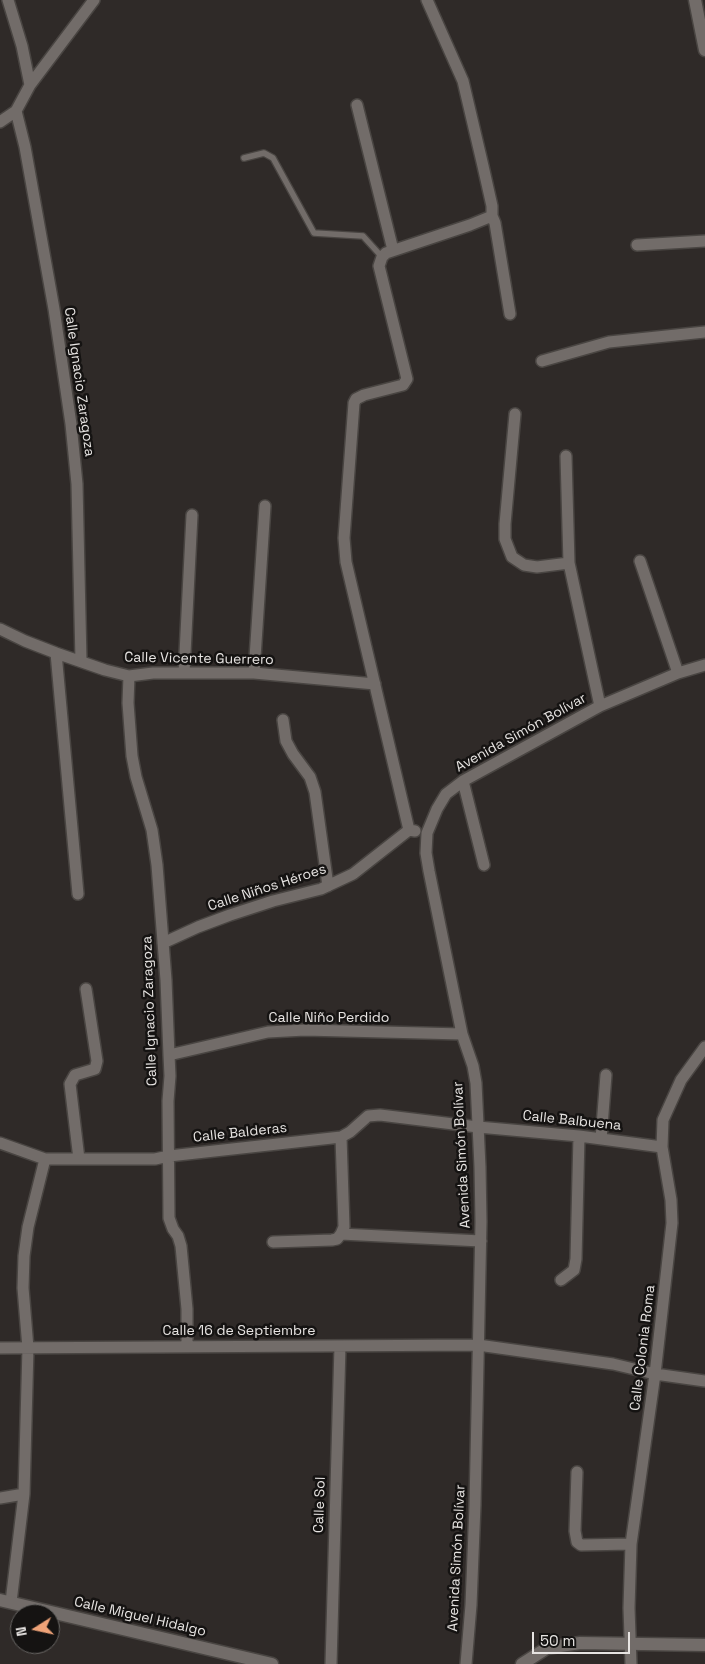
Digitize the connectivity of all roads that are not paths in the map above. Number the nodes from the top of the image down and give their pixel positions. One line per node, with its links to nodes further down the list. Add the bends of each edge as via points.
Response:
1 (8, 0): 6 (street)
2 (94, 0): 6 (street)
3 (428, 0): 11 (street, via 462,81)
4 (695, 0): 5 (street)
5 (705, 50)
6 (30, 85): 8 (street)
7 (357, 105): 14 (street)
8 (16, 111): 9 (street); 27 (street, Calle Ignacio Zaragoza, via 54,309 71,424 77,484)
9 (0, 122)
10 (244, 158): 15 (lane, via 264,153 272,158 314,234 363,236)
11 (492, 216): 14 (street); 16 (street)
12 (705, 240): 13 (street)
13 (637, 245)
14 (393, 250): 15 (street)
15 (382, 257): 33 (street, via 379,266 407,379 403,385 364,395 354,403 344,538 346,562)
16 (510, 314)
17 (705, 332): 18 (street, via 609,342)
18 (542, 361)
19 (515, 414): 24 (street, via 505,539 512,557 524,565 537,567)
20 (566, 456): 24 (street)
21 (265, 506): 31 (street)
22 (192, 515): 30 (street)
23 (640, 561): 29 (street)
24 (569, 563): 34 (street)
25 (0, 630): 26 (street, Calle Vicente Guerrero)
26 (56, 653): 27 (street, Calle Vicente Guerrero); 41 (street)
27 (81, 661): 32 (street, Calle Vicente Guerrero)
28 (705, 665): 29 (street, Avenida Simón Bolívar)
29 (678, 672): 34 (street, Avenida Simón Bolívar)
30 (184, 673): 31 (street, Calle Vicente Guerrero); 32 (street, Calle Vicente Guerrero)
31 (254, 673): 33 (street, Calle Vicente Guerrero)
32 (129, 676): 42 (street, Calle Ignacio Zaragoza, via 132,756 158,865)
33 (375, 684): 37 (street)
34 (600, 706): 36 (street, Avenida Simón Bolívar)
35 (283, 720): 40 (street, via 286,741 310,777 315,792)
36 (463, 781): 38 (street, Avenida Simón Bolívar, via 446,794); 39 (street)
37 (410, 830): 38 (street); 40 (street, Calle Niños Héroes, via 353,874)
38 (427, 833): 44 (street, Avenida Simón Bolívar, via 426,853)
39 (484, 865)
40 (328, 886): 42 (street, Calle Niños Héroes, via 230,915)
41 (78, 894)
42 (163, 943): 46 (street, Calle Ignacio Zaragoza)
43 (86, 989): 56 (street, via 97,1061 95,1069 75,1075 70,1084)
44 (462, 1034): 46 (street, Calle Niño Perdido, via 268,1032); 48 (street, Avenida Simón Bolívar, via 474,1075)
45 (705, 1047): 53 (street, Calle Colonia Roma, via 680,1080 663,1120)
46 (169, 1054): 54 (street, Calle Ignacio Zaragoza)
47 (606, 1075): 51 (street)
48 (478, 1127): 49 (street, Calle Balbuena); 50 (street, via 380,1115 368,1116); 58 (street, Avenida Simón Bolívar)
49 (579, 1136): 51 (street, Calle Balbuena); 60 (street, via 576,1259 574,1270)
50 (341, 1137): 54 (street, Calle Balderas); 57 (street, via 344,1227)
51 (601, 1139): 53 (street, Calle Balbuena)
52 (0, 1143): 55 (street, Calle Balderas)
53 (662, 1147): 66 (street, Calle Colonia Roma, via 672,1223)
54 (169, 1156): 56 (street, Calle Balderas, via 155,1159); 62 (street, Calle Ignacio Zaragoza, via 169,1218 181,1246)
55 (45, 1159): 56 (street, Calle Balderas); 65 (street, via 24,1256)
56 (78, 1159)
57 (341, 1234): 58 (street); 59 (street, via 332,1240)
58 (481, 1241): 61 (street, Avenida Simón Bolívar)
59 (273, 1242)
60 (562, 1280)
61 (478, 1345): 63 (street, Calle 16 de Septiembre); 66 (street, Calle 16 de Septiembre, via 613,1364); 77 (street, Avenida Simón Bolívar, via 475,1505)
62 (188, 1346): 63 (street, Calle 16 de Septiembre); 65 (street, Calle 16 de Septiembre)
63 (340, 1346): 76 (street, Calle Sol)
64 (0, 1348): 65 (street, Calle 16 de Septiembre)
65 (28, 1348): 69 (street)
66 (656, 1374): 67 (street, Calle 16 de Septiembre); 71 (street, Calle Colonia Roma)
67 (705, 1381)
68 (577, 1472): 71 (street, via 577,1542 581,1545)
69 (24, 1494): 70 (street); 72 (street)
70 (0, 1498)
71 (631, 1544): 73 (street, Calle Colonia Roma, via 629,1608)
72 (3, 1601): 75 (street, Calle Miguel Hidalgo)
73 (632, 1644): 74 (street); 78 (street, via 580,1643 546,1648); 79 (street, Calle Colonia Roma)
74 (705, 1645)
75 (272, 1664)
76 (331, 1664)
77 (466, 1664)
78 (522, 1664)
79 (631, 1664)

